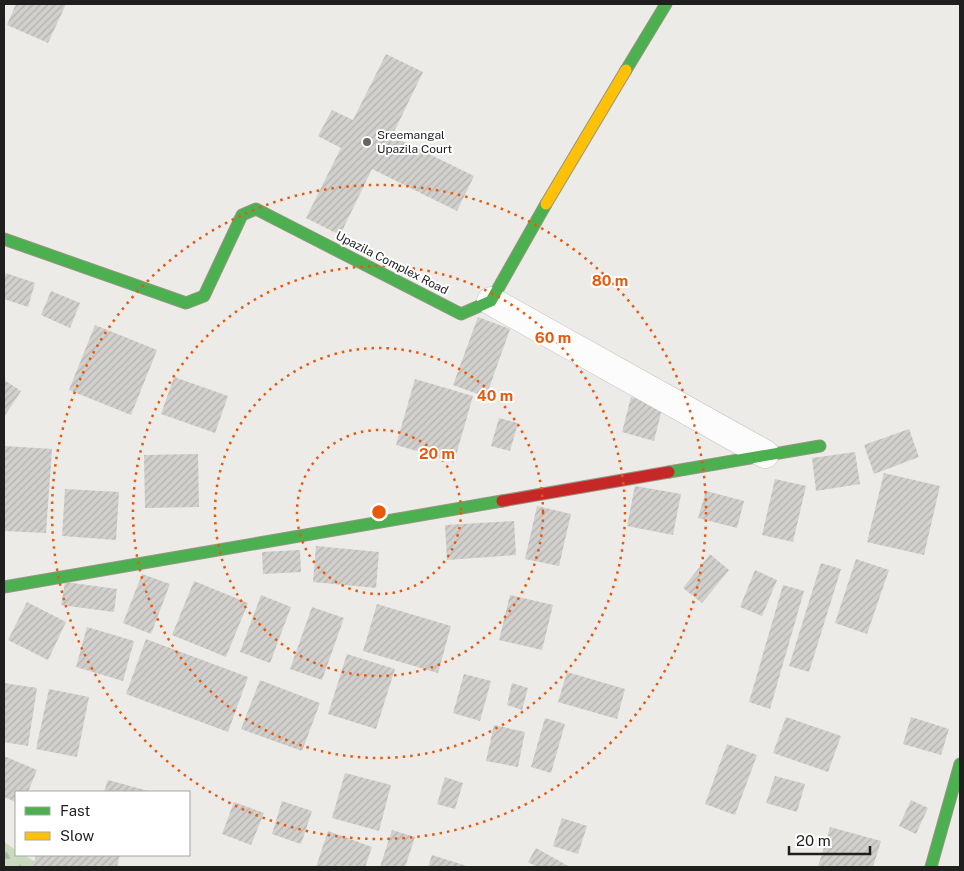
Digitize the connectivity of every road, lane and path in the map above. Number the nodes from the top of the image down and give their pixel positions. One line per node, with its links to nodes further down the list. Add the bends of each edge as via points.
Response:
1 (666, 4): 3 (street)
2 (4, 239): 3 (street, Upazila Complex Road, via 186,303 204,296 242,215 256,209 461,314)
3 (491, 300): 5 (street)
4 (820, 446): 5 (street)
5 (765, 454): 6 (street)
6 (4, 586)
7 (960, 764): 8 (street)
8 (931, 867)

